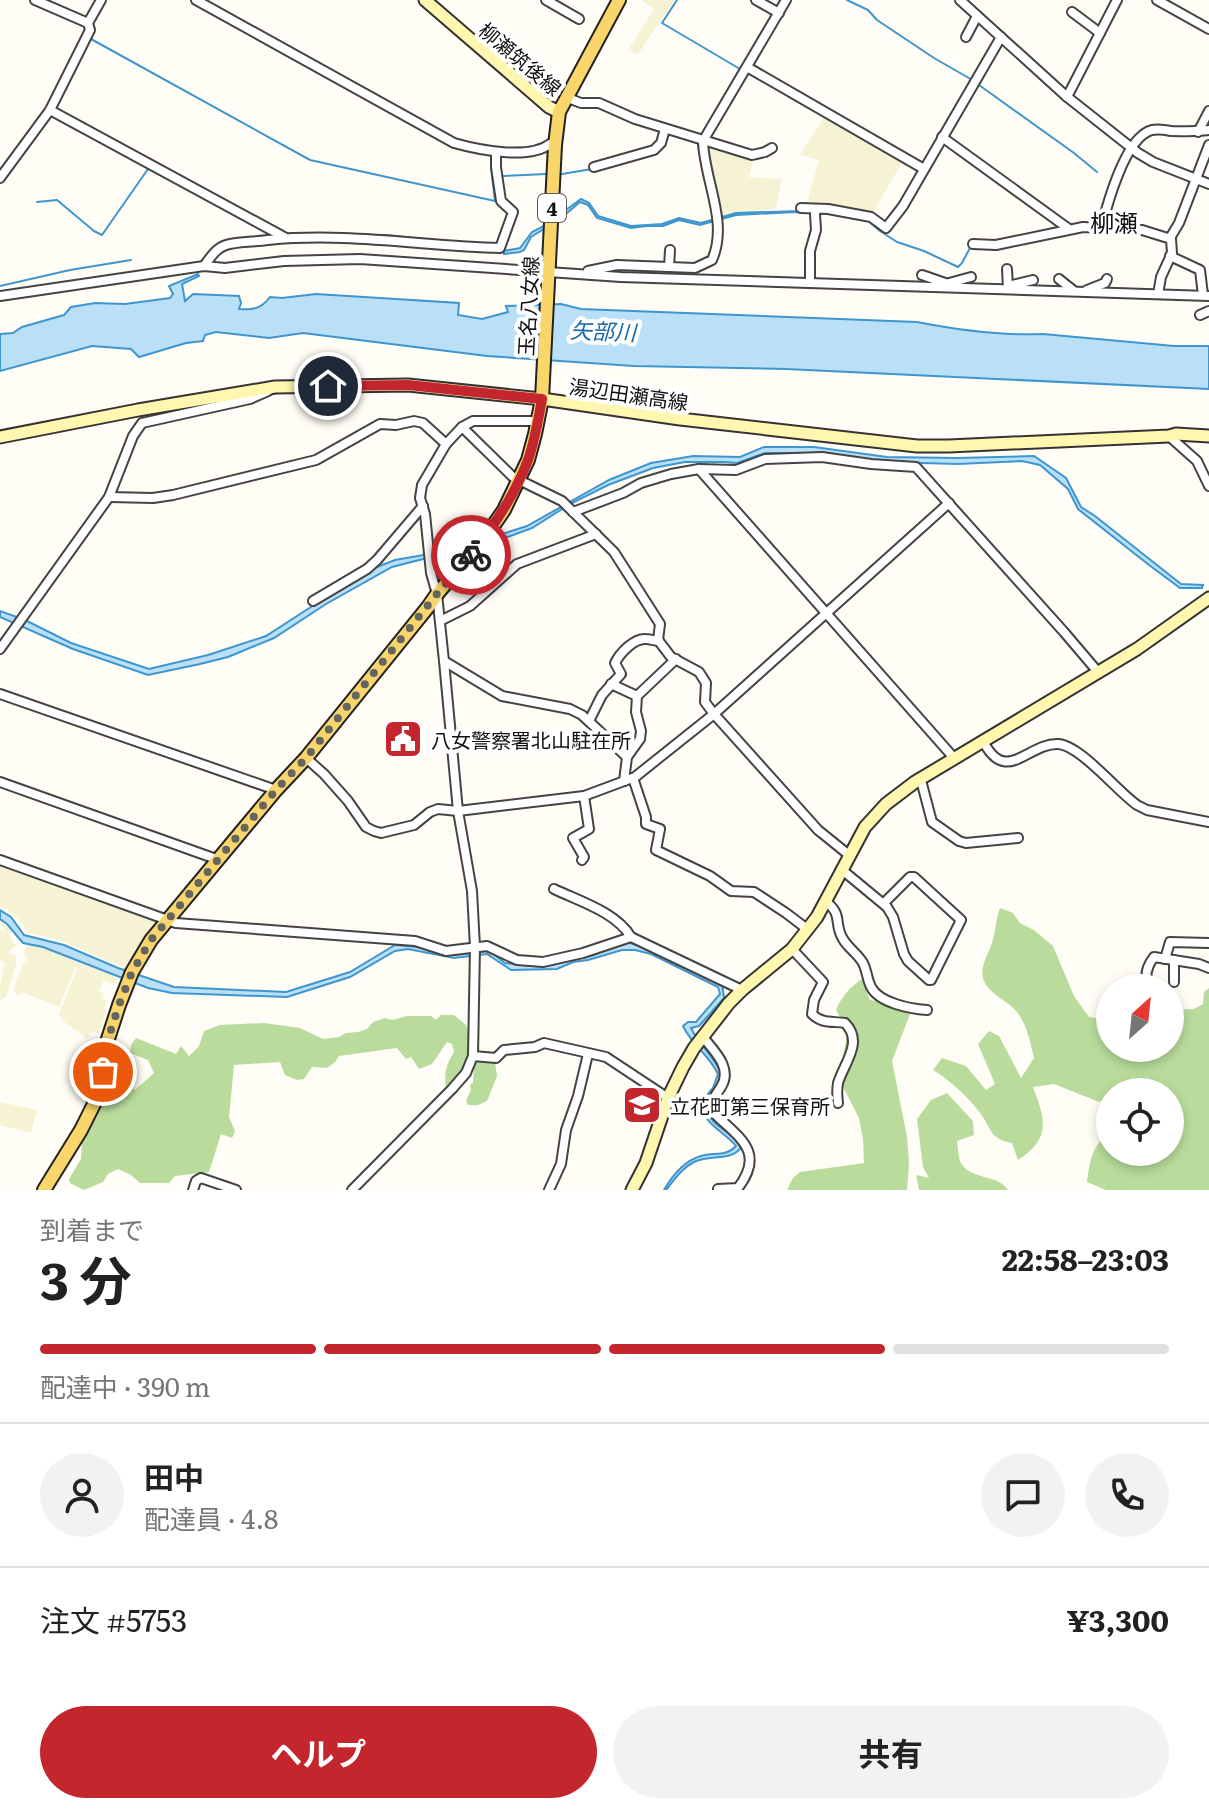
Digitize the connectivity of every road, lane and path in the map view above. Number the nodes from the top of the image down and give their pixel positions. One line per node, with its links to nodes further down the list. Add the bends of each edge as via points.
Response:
1 (35, 0): 16 (street)
2 (101, 0): 16 (street)
3 (196, 0): 36 (street, via 454,143)
4 (425, 0): 26 (main road, 柳瀬筑後線)
5 (546, 0): 15 (street)
6 (619, 0): 23 (main road, 玉名八女線 / 4)
7 (756, 0): 13 (street)
8 (786, 0): 13 (street)
9 (960, 0): 14 (street)
10 (1117, 0): 18 (street)
11 (1157, 0): 17 (street)
12 (1072, 12): 18 (street)
13 (779, 13): 21 (street)
14 (977, 16): 19 (street); 20 (street)
15 (579, 19)
16 (88, 23): 24 (street, via 90,30)
17 (1209, 29)
18 (1100, 33): 22 (street)
19 (966, 37)
20 (1001, 37): 22 (street); 30 (street)
21 (747, 67): 31 (street); 38 (street)
22 (1067, 97): 35 (street)
23 (568, 98): 26 (main road, 玉名八女線 / 4); 27 (street, via 599,103)
24 (50, 110): 39 (street); 46 (street)
25 (1209, 111): 29 (street)
26 (559, 112): 55 (main road, 玉名八女線 / 4)
27 (665, 129): 31 (street); 37 (street, via 654,150)
28 (1209, 130): 29 (street)
29 (1198, 132): 35 (street, via 1152,130)
30 (942, 137): 38 (street); 44 (street)
31 (703, 141): 34 (street, via 752,155); 52 (street, via 718,223 716,253 695,268)
32 (550, 144): 36 (street, via 538,150)
33 (1209, 145): 40 (street)
34 (772, 148)
35 (1132, 148): 40 (street); 45 (street, via 1117,176)
36 (496, 152): 46 (street, via 501,201 513,212 500,248)
37 (594, 167)
38 (924, 169): 43 (street, via 886,228 871,217)
39 (0, 178)
40 (1196, 179): 41 (street); 47 (street)
41 (1209, 184)
42 (801, 208): 43 (street)
43 (816, 209): 62 (street)
44 (1069, 229): 45 (street); 48 (street, via 996,245)
45 (1101, 229): 47 (street, via 1142,230)
46 (287, 238): 51 (street, via 227,245)
47 (1170, 238): 50 (street)
48 (973, 244)
49 (670, 250): 52 (street)
50 (1170, 256): 67 (street); 69 (street, via 1200,270)
51 (204, 266): 55 (street, via 360,259); 66 (street)
52 (669, 267): 54 (street, via 617,265)
53 (1007, 269): 64 (street)
54 (567, 273): 55 (street); 62 (street)
55 (549, 274): 72 (main road, 玉名八女線 / 4)
56 (922, 275): 63 (street)
57 (1091, 275): 65 (street)
58 (971, 277): 63 (street)
59 (1059, 279): 65 (street)
60 (1107, 279): 65 (street)
61 (1033, 280): 64 (street)
62 (810, 283): 63 (street)
63 (949, 286): 64 (street)
64 (1008, 288): 65 (street)
65 (1083, 290): 67 (street)
66 (19, 294): 68 (street); 70 (street)
67 (1158, 294): 69 (street)
68 (0, 296)
69 (1206, 296)
70 (0, 303)
71 (275, 387): 72 (main road, 湯辺田瀬高線, via 408,385); 77 (main road, 湯辺田瀬高線); 82 (street, via 250,399 142,423)
72 (542, 396): 73 (main road, 玉名八女線 / 4); 75 (main road, 湯辺田瀬高線, via 680,419 917,446)
73 (537, 421): 74 (street, via 473,421); 80 (main road, 玉名八女線 / 4)
74 (462, 427): 78 (street); 80 (street)
75 (1169, 436): 76 (main road, 湯辺田瀬高線); 81 (street, via 1197,461)
76 (1209, 436)
77 (0, 437)
78 (446, 444): 82 (street, via 423,423 380,424 316,460 173,495); 84 (street, via 422,485)
79 (699, 469): 83 (street, via 736,470 765,459 822,457 916,467); 85 (street); 90 (street)
80 (519, 480): 85 (street); 87 (main road, 玉名八女線 / 4, via 486,536)
81 (1209, 486)
82 (109, 497): 93 (street)
83 (949, 503): 90 (street); 96 (street)
84 (423, 506): 87 (street); 89 (street, via 367,569)
85 (568, 507): 86 (street)
86 (596, 534): 91 (street, via 517,564 461,613); 92 (street, via 614,552 660,624)
87 (437, 594): 91 (street); 104 (main road, 玉名八女線 / 4)
88 (1209, 598): 96 (main road)
89 (313, 601)
90 (826, 614): 100 (street); 105 (street)
91 (440, 621): 95 (street)
92 (659, 641): 94 (street); 97 (street, via 645,639 626,649 615,663 621,674)
93 (0, 649)
94 (676, 659): 99 (street); 100 (street, via 699,672 706,683 705,702)
95 (444, 661): 101 (street, via 502,696 570,709); 111 (street)
96 (1098, 672): 102 (main road)
97 (611, 684): 99 (street); 101 (street)
98 (0, 694): 109 (street)
99 (637, 696): 103 (street, via 640,739)
100 (714, 714): 106 (street); 114 (street, via 818,830)
101 (589, 721): 103 (street)
102 (983, 741): 105 (main road); 112 (street, via 1003,762 1051,745 1067,746 1137,805)
103 (627, 757): 106 (street)
104 (306, 758): 109 (main road, 玉名八女線 / 4); 111 (street, via 374,831 414,825 438,809)
105 (954, 758): 114 (main road, via 886,804)
106 (628, 779): 110 (street); 123 (street, via 646,824 660,829 656,850 731,891 754,892)
107 (0, 782): 116 (street)
108 (922, 784): 113 (street, via 932,822 959,841)
109 (276, 790): 116 (main road, 玉名八女線 / 4)
110 (584, 796): 111 (street); 117 (street, via 589,829 573,838)
111 (458, 811): 127 (street, via 472,891)
112 (1209, 822)
113 (1018, 838)
114 (849, 855): 118 (main road)
115 (0, 860): 122 (street)
116 (219, 860): 122 (main road, 玉名八女線 / 4)
117 (582, 860)
118 (841, 869): 120 (main road); 121 (street)
119 (554, 889): 124 (street, via 609,915)
120 (825, 901): 123 (main road); 133 (street, via 837,913 843,940 858,954 872,991 901,1006)
121 (884, 903): 121 (street, via 904,954 931,980 961,920 914,877)
122 (169, 919): 127 (street, via 415,941 446,951); 140 (main road, 玉名八女線 / 4, via 130,977 107,1042 96,1100)
123 (807, 929): 126 (main road)
124 (631, 937): 127 (street, via 543,962 517,960 487,946); 132 (street)
125 (1209, 943): 128 (street, via 1170,942)
126 (792, 949): 132 (main road); 138 (street, via 823,982 812,1014 824,1022 845,1023 852,1031 852,1052 837,1086)
127 (475, 952): 136 (street)
128 (1170, 959): 129 (street); 130 (street, via 1153,958); 131 (street)
129 (1209, 968)
130 (1146, 974)
131 (1173, 974)
132 (742, 990): 134 (main road)
133 (927, 1010)
134 (700, 1041): 137 (main road); 139 (street, via 725,1069 725,1081 710,1109 744,1141 749,1158 739,1187)
135 (588, 1054): 136 (street, via 544,1043 504,1050 496,1058); 137 (street, via 606,1057); 144 (street, via 561,1164)
136 (473, 1056): 143 (street, via 452,1089)
137 (668, 1098): 145 (main road)
138 (838, 1103)
139 (718, 1189)
140 (44, 1190)
141 (193, 1190): 142 (street, via 201,1178)
142 (236, 1190)
143 (352, 1190)
144 (549, 1190)
145 (632, 1190)

